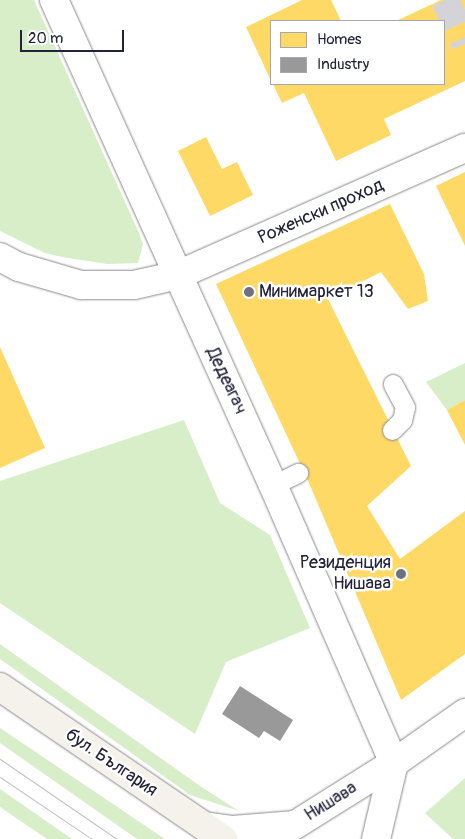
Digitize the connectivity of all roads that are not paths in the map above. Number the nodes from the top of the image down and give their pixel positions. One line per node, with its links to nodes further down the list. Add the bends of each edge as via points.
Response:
1 (54, 0): 4 (street, Дедеагач)
2 (465, 148): 4 (street, Роженски проход)
3 (0, 257): 4 (street, Роженски проход, via 19,267 81,285 134,285)
4 (178, 275): 8 (street, Дедеагач)
5 (393, 384): 6 (lane, via 405,407 402,420)
6 (392, 430)
7 (298, 473): 8 (lane)
8 (273, 485): 11 (street, Дедеагач)
9 (0, 687): 12 (main road, бул. България)
10 (465, 713): 11 (street, Нишава)
11 (394, 763): 12 (street, Нишава, via 295,825); 13 (street, Нишава)
12 (213, 832)
13 (376, 839)

